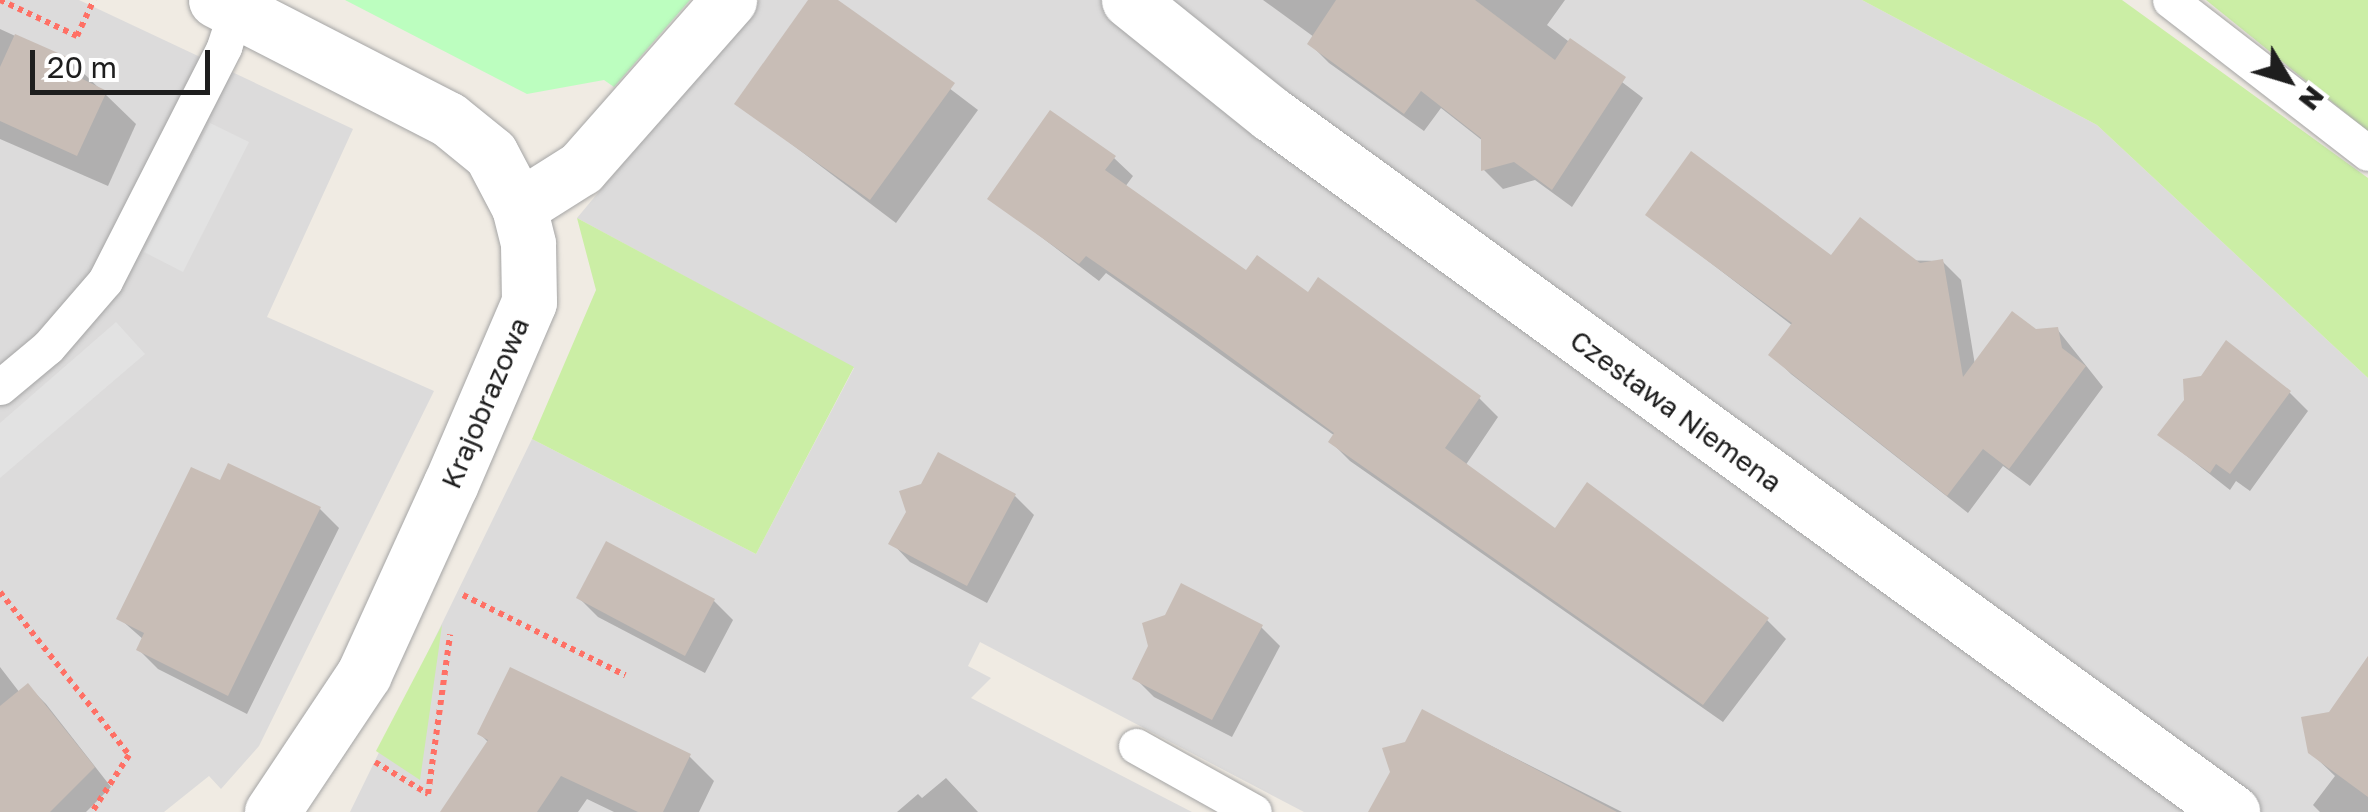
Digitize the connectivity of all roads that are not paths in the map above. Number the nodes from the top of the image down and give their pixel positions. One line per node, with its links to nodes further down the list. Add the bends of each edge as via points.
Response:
1 (730, 0): 6 (street, via 581,168)
2 (1129, 0): 11 (street, Czesława Niemena, via 1271,114)
3 (2170, 0): 5 (lane)
4 (226, 5): 6 (street, Krajobrazowa, via 448,119 491,154); 7 (lane, via 105,281 48,346)
5 (2368, 153)
6 (520, 206): 9 (street, Krajobrazowa, via 528,302 364,674)
7 (0, 387)
8 (1136, 746): 10 (lane)
9 (272, 812)
10 (1254, 812)
11 (2232, 812)

